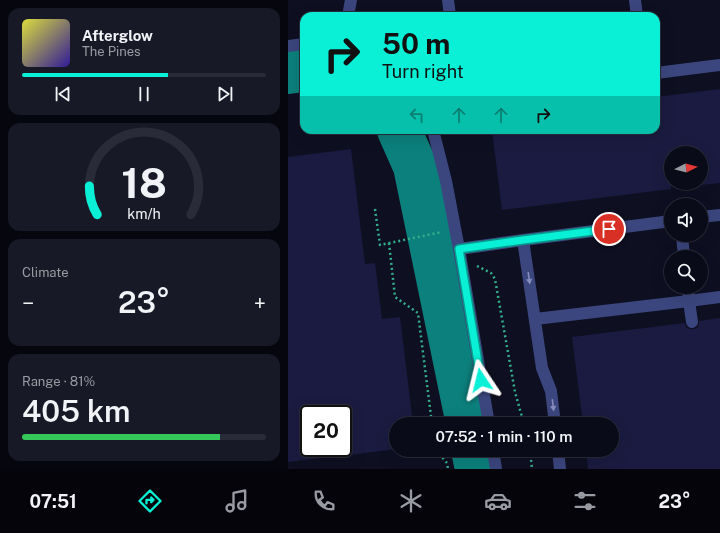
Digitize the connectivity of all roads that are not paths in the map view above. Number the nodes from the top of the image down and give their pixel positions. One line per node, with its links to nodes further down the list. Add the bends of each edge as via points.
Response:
1 (351, 0): 4 (lane)
2 (448, 0): 5 (lane)
3 (635, 0): 6 (lane)
4 (349, 12)
5 (450, 12)
6 (636, 12)
7 (300, 44): 8 (lane)
8 (288, 46)
9 (720, 65): 10 (lane)
10 (660, 72)
11 (434, 134): 16 (lane)
12 (720, 215): 13 (lane)
13 (708, 216)
14 (664, 222): 15 (lane)
15 (523, 240): 16 (lane); 20 (lane, one-way to 20)
16 (459, 249): 22 (lane)
17 (688, 294): 19 (lane)
18 (720, 297): 19 (lane)
19 (689, 301): 20 (lane); 21 (lane)
20 (535, 319): 23 (lane, one-way to 23, via 542,368 551,391)
21 (692, 322)
22 (488, 417)
23 (554, 417)
24 (494, 457): 27 (lane)
25 (559, 457): 28 (lane)
26 (493, 469): 27 (lane)
27 (496, 469)
28 (560, 469)

